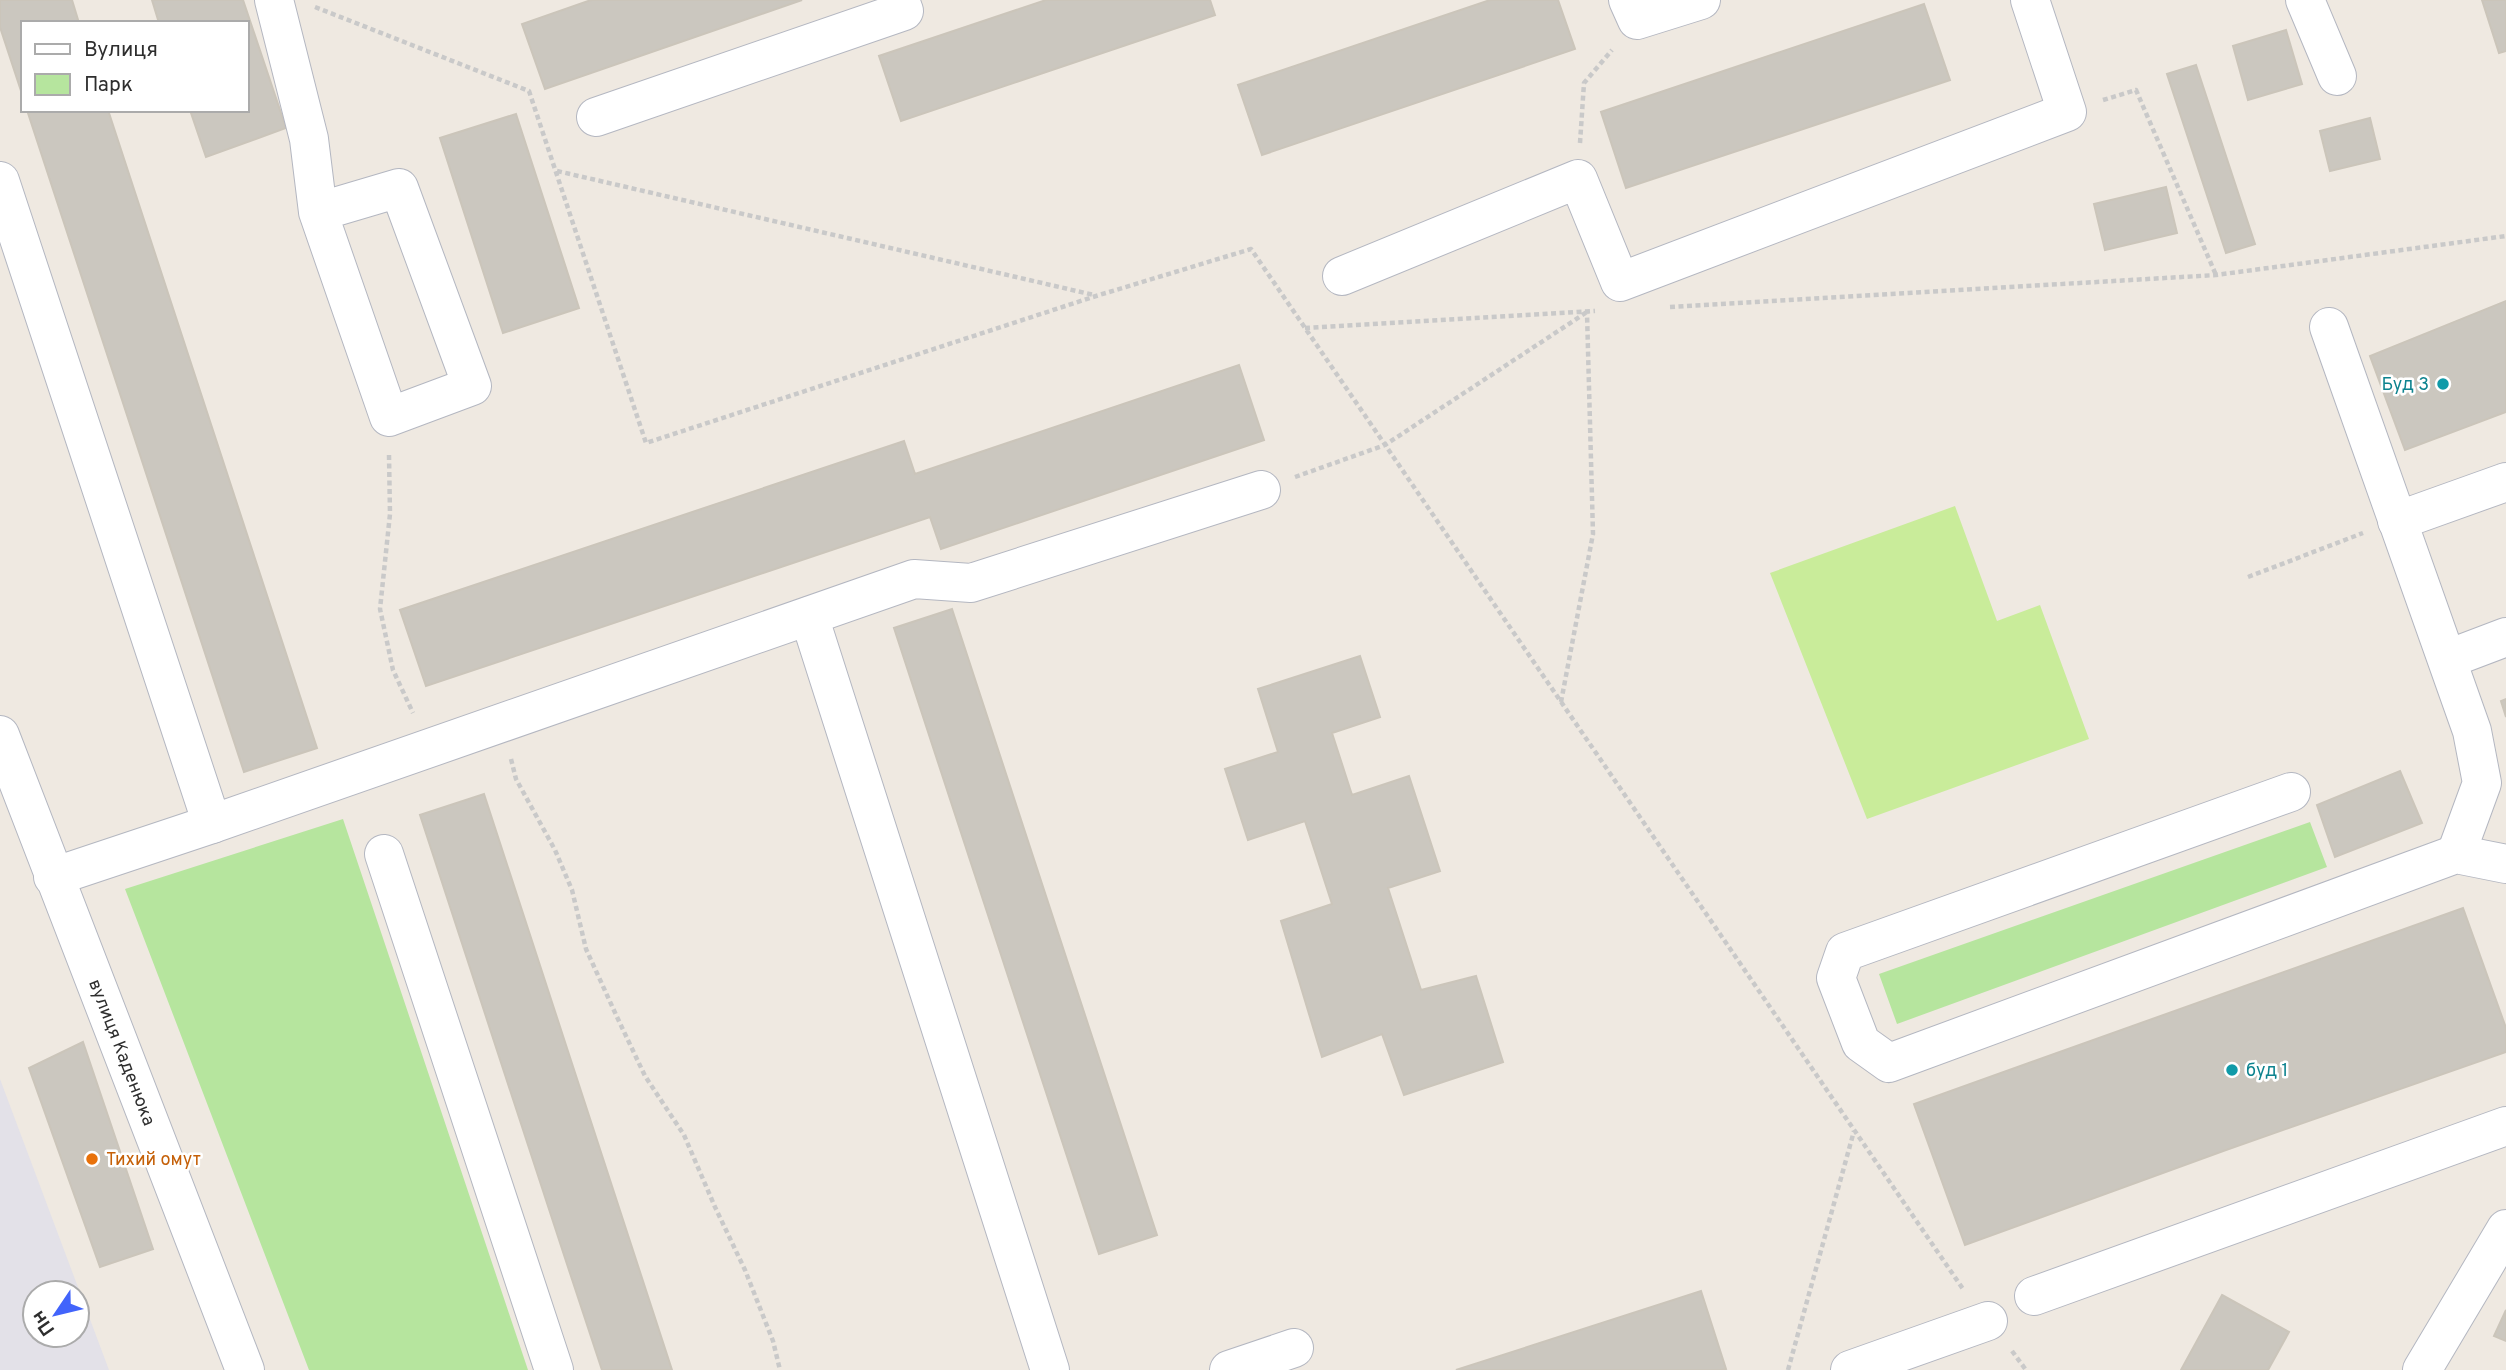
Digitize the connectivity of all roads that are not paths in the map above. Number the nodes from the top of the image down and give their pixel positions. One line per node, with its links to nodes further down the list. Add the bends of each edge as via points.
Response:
1 (900, 0): 8 (street, via 904,11)
2 (1701, 0): 6 (street)
3 (2030, 0): 11 (street, via 2067,112 1611,296 1578,179)
4 (2305, 0): 7 (street)
5 (292, 3): 10 (street)
6 (1632, 10)
7 (2337, 76)
8 (596, 117)
9 (0, 181): 21 (street)
10 (318, 212): 10 (street, via 388,417 472,386 400,187)
11 (1342, 276)
12 (2329, 327): 15 (street)
13 (2506, 482): 15 (street)
14 (1261, 490): 16 (street, via 971,583 914,579)
15 (2397, 521): 18 (street)
16 (809, 615): 21 (street); 33 (street)
17 (2506, 637): 18 (street)
18 (2448, 659): 23 (street, via 2472,731 2482,783)
19 (0, 735): 25 (street, вулиця Каденюка)
20 (2291, 792): 23 (street, via 1845,952 1836,978 1861,1043 1889,1063)
21 (212, 824): 25 (street)
22 (384, 854): 32 (street)
23 (2456, 854): 24 (street)
24 (2506, 864)
25 (53, 877): 31 (street, вулиця Каденюка)
26 (2506, 1126): 28 (street)
27 (2506, 1229): 36 (street)
28 (2034, 1296)
29 (1988, 1321): 35 (street)
30 (1294, 1349): 34 (street)
31 (245, 1370)
32 (554, 1370)
33 (1050, 1370)
34 (1228, 1370)
35 (1850, 1370)
36 (2422, 1370)

